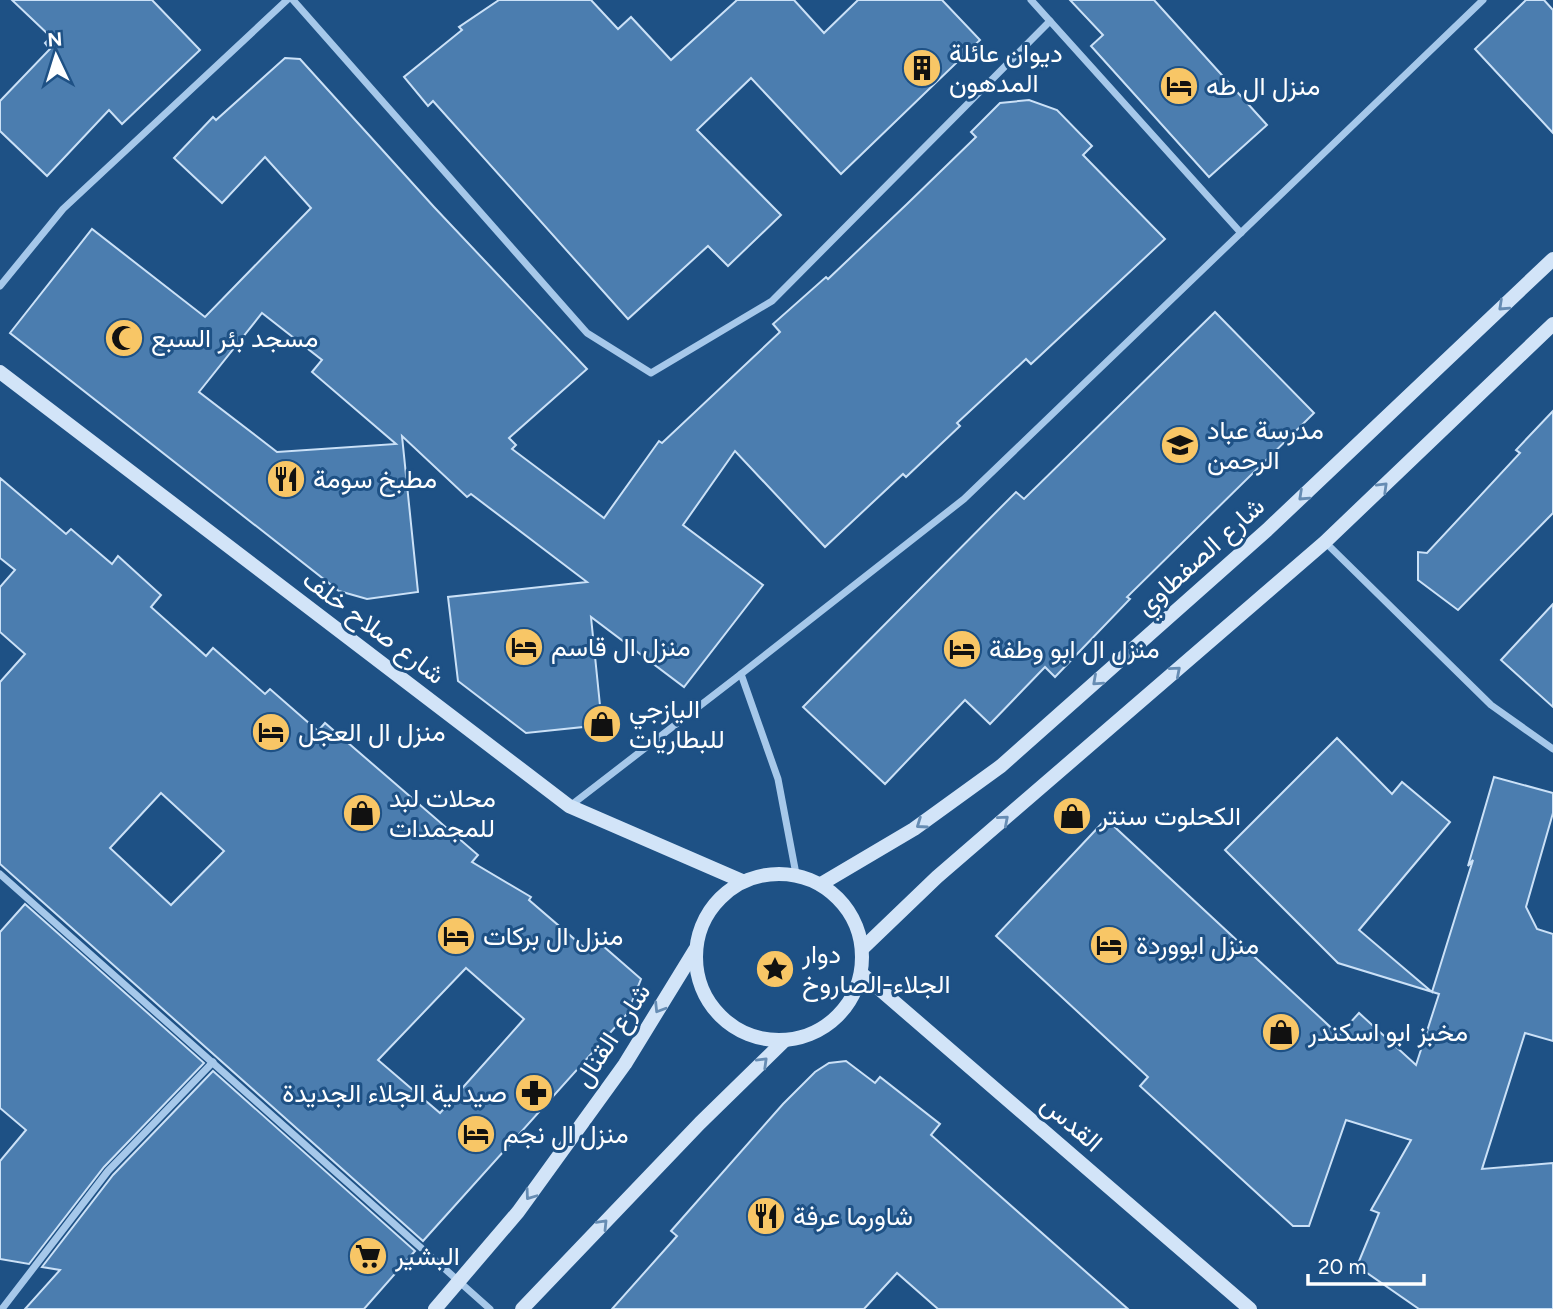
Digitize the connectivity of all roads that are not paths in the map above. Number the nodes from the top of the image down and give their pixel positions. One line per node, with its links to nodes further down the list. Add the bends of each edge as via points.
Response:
1 (287, 0): 8 (street, via 62,209)
2 (293, 0): 5 (street, via 587,333 650,373 772,301)
3 (1031, 0): 5 (street)
4 (1483, 0): 6 (street)
5 (1050, 21): 6 (street)
6 (1241, 233): 12 (street, via 964,499)
7 (1553, 259): 18 (main road, شارع الصفطاوي, one-way to 18, via 1267,530 1001,766 914,829)
8 (0, 286)
9 (1553, 324): 11 (main road, one-way to 9)
10 (0, 372): 14 (main road, شارع صلاح خلف)
11 (1325, 542): 13 (street, via 1491,705); 19 (main road, one-way to 11, via 937,877)
12 (741, 674): 14 (street); 16 (street, via 778,779)
13 (1553, 749)
14 (569, 806): 17 (main road, شارع صلاح خلف)
15 (0, 874): 23 (street)
16 (796, 874): 17 (main road); 18 (main road)
17 (742, 881): 20 (main road, via 719,898 702,922)
18 (821, 884): 19 (main road, via 842,900 856,922)
19 (863, 948): 21 (main road)
20 (695, 950): 22 (main road, via 698,979 716,1011 730,1025 756,1037); 24 (main road, شارع القنال, one-way to 24, via 625,1064 518,1212)
21 (862, 974): 22 (main road, via 852,1000 835,1019 813,1034); 29 (main road, القدس)
22 (785, 1040): 28 (main road, one-way to 22)
23 (213, 1062): 24 (street); 25 (street, via 108,1171)
24 (459, 1281): 26 (main road, شارع القنال); 27 (street)
25 (3, 1304)
26 (435, 1309)
27 (490, 1309)
28 (522, 1309)
29 (1251, 1309)

